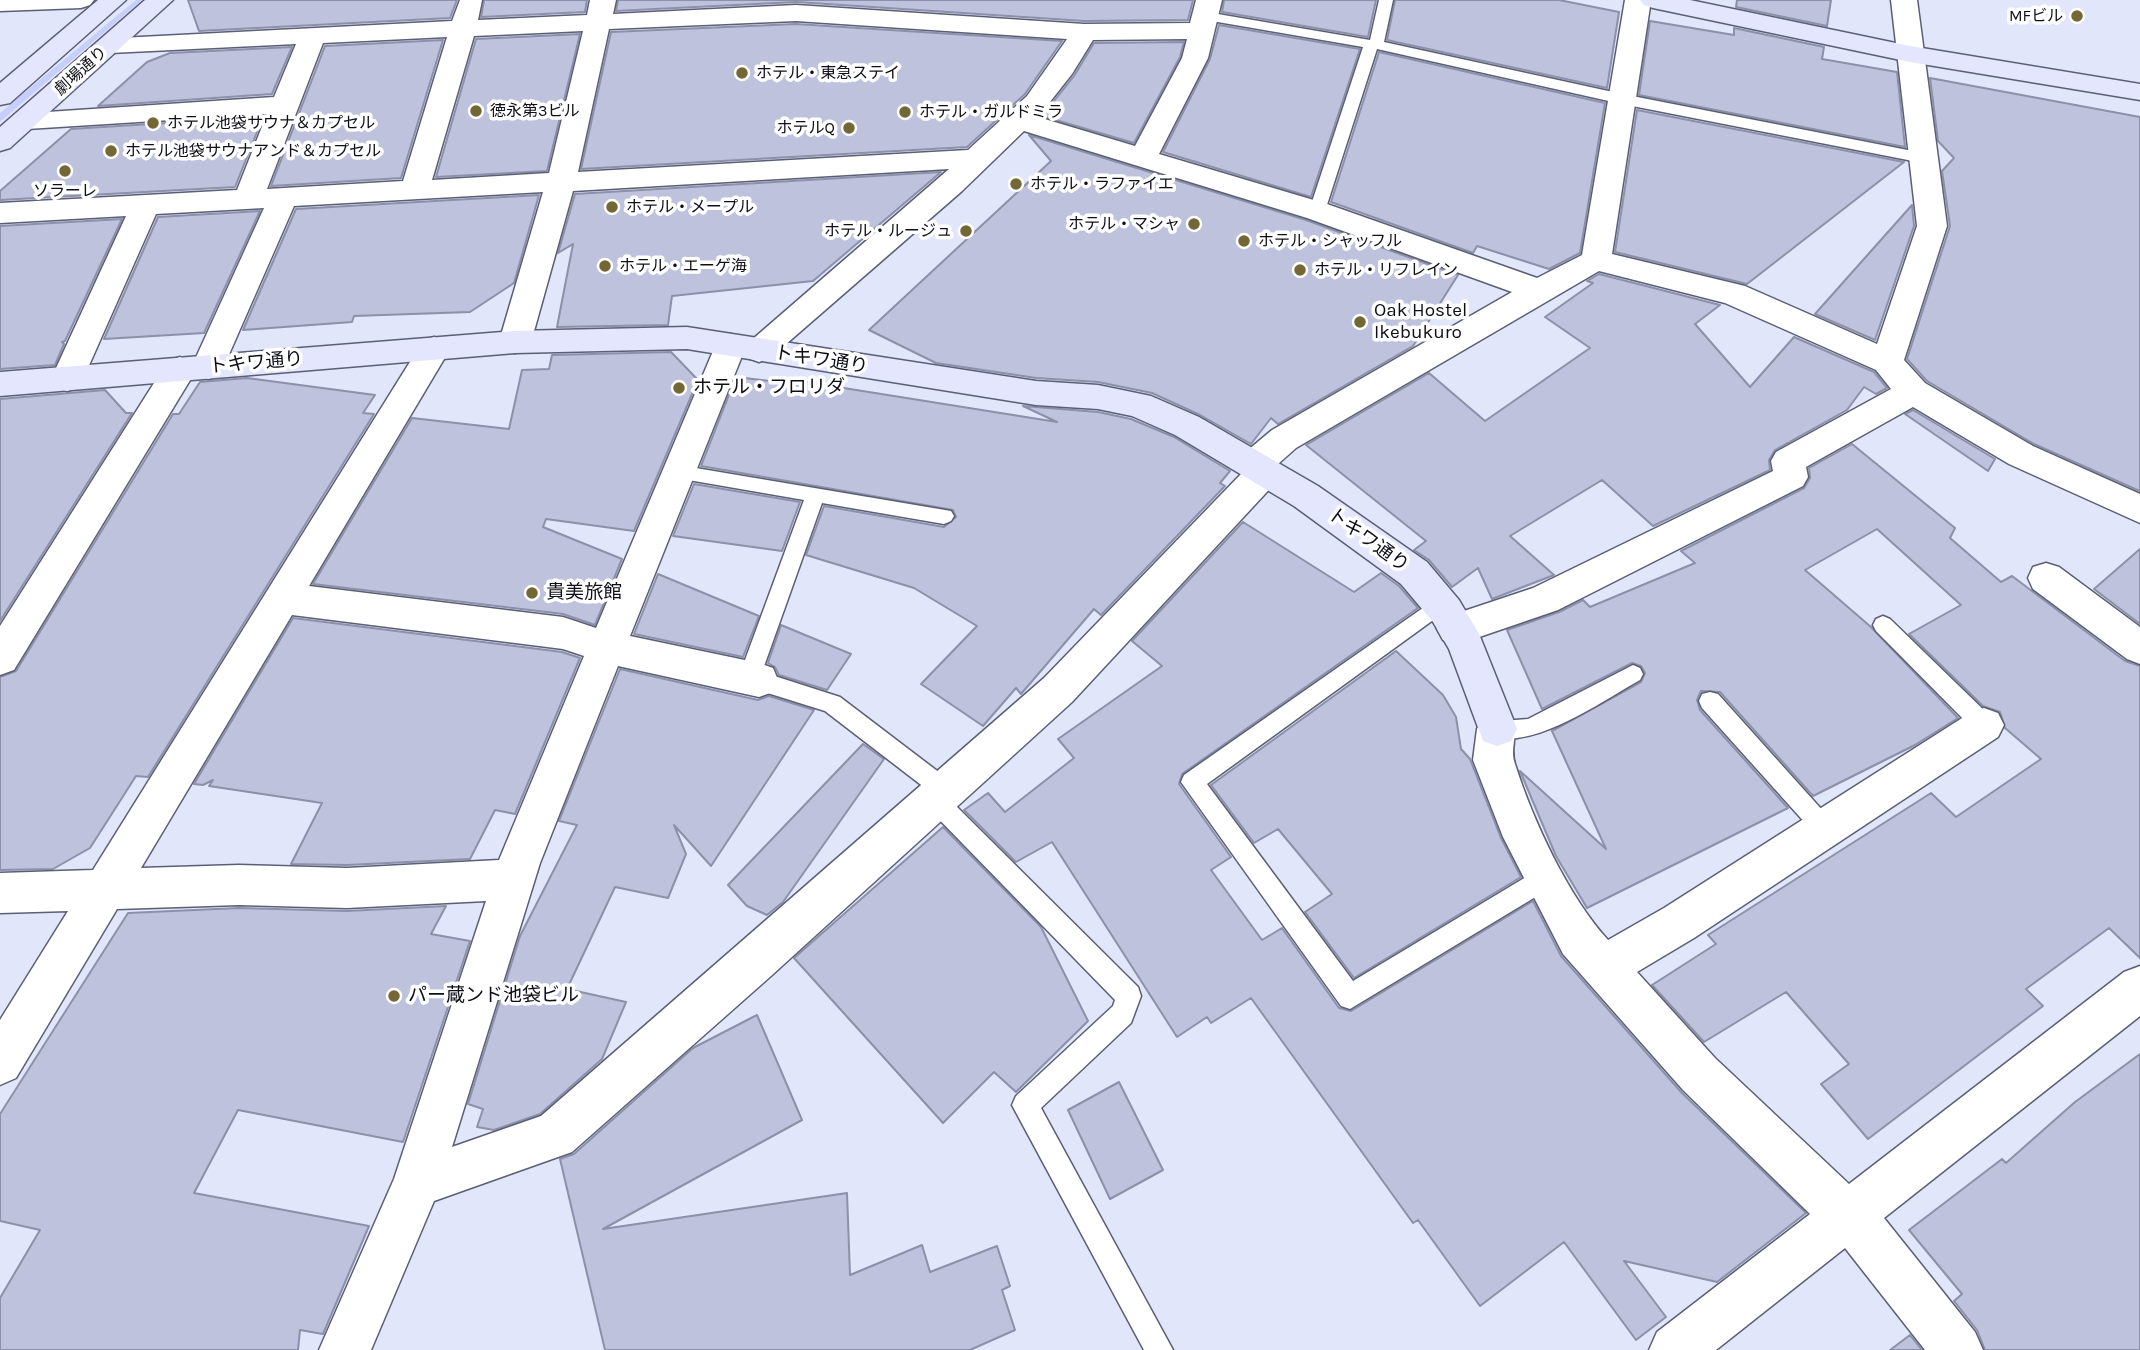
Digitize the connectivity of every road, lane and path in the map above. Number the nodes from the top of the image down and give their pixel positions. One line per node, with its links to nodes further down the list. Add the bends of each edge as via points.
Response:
1 (81, 0): 8 (street)
2 (113, 0): 22 (street, 劇場通り)
3 (160, 0): 18 (street, 劇場通り)
4 (1386, 0): 19 (lane, via 1378,40)
5 (1638, 0): 23 (street)
6 (1653, 0): 15 (street)
7 (1772, 0): 10 (street)
8 (0, 3)
9 (798, 6): 11 (street); 16 (street)
10 (1812, 8)
11 (601, 11): 12 (street); 31 (street)
12 (468, 13): 14 (street); 32 (street)
13 (1205, 16): 16 (street); 19 (lane); 30 (street, via 1195,58)
14 (323, 26): 18 (street); 24 (street)
15 (1907, 26): 21 (street); 28 (street)
16 (1084, 32): 26 (street)
17 (1987, 41): 20 (street)
18 (110, 45): 25 (street, 劇場通り)
19 (1371, 46): 23 (lane); 36 (lane)
20 (2077, 56)
21 (2140, 92)
22 (0, 97)
23 (1622, 99): 28 (lane); 38 (street)
24 (285, 105): 25 (street); 34 (street)
25 (27, 120): 27 (street, 劇場通り)
26 (1021, 121): 29 (street); 30 (street)
27 (0, 142)
28 (1923, 158): 43 (street, via 1932,226)
29 (975, 159): 31 (street); 41 (street, via 952,184)
30 (1142, 159): 36 (street)
31 (561, 182): 32 (street); 40 (street)
32 (415, 188): 33 (street)
33 (284, 195): 34 (street); 44 (street)
34 (248, 199): 35 (street)
35 (145, 206): 37 (street); 45 (street)
36 (1317, 211): 39 (street)
37 (0, 213)
38 (1596, 260): 39 (street); 43 (street, via 1734,294)
39 (1539, 290): 48 (street, via 1284,439)
40 (515, 342): 41 (street, トキワ通り, via 687,338); 42 (street, トキワ通り)
41 (744, 348): 48 (street, トキワ通り, via 1139,405 1187,426); 49 (street)
42 (434, 349): 44 (street, トキワ通り); 54 (street)
43 (1887, 362): 47 (street)
44 (194, 368): 45 (street, トキワ通り); 59 (street)
45 (67, 379): 46 (street, トキワ通り)
46 (0, 384)
47 (1913, 392): 51 (street, via 2021,455); 55 (street, via 1788,461 1791,477 1558,593)
48 (1259, 468): 55 (street, トキワ通り, via 1390,553 1414,573); 65 (street, via 1058,690)
49 (678, 472): 50 (lane); 57 (street)
50 (816, 494): 52 (lane); 61 (lane)
51 (2140, 509)
52 (944, 516)
53 (2046, 578): 58 (street)
54 (282, 598): 57 (street, via 563,633); 69 (street)
55 (1448, 617): 64 (street, トキワ通り, via 1466,645); 68 (lane, via 1192,782 1350,997)
56 (1882, 625): 63 (lane)
57 (606, 647): 61 (street); 67 (street)
58 (2140, 648)
59 (0, 659)
60 (1633, 674): 64 (lane, via 1530,728)
61 (754, 680): 65 (lane, via 832,704)
62 (1710, 701): 66 (lane)
63 (1984, 725): 66 (street)
64 (1497, 729): 68 (street, via 1493,760)
65 (939, 795): 74 (street, via 555,1135); 77 (lane, via 1129,996 1122,1014 1025,1105)
66 (1825, 828): 71 (street)
67 (513, 879): 69 (street, via 348,888 239,885); 74 (street)
68 (1544, 879): 71 (street, via 1578,939)
69 (104, 891): 70 (street); 73 (street)
70 (0, 893)
71 (1602, 968): 75 (street, via 1699,1074)
72 (2140, 988): 75 (street)
73 (0, 1062)
74 (417, 1183): 76 (street)
75 (1846, 1218): 78 (street); 79 (street, via 1874,1242)
76 (345, 1350)
77 (1159, 1350)
78 (1675, 1350)
79 (1957, 1350)

